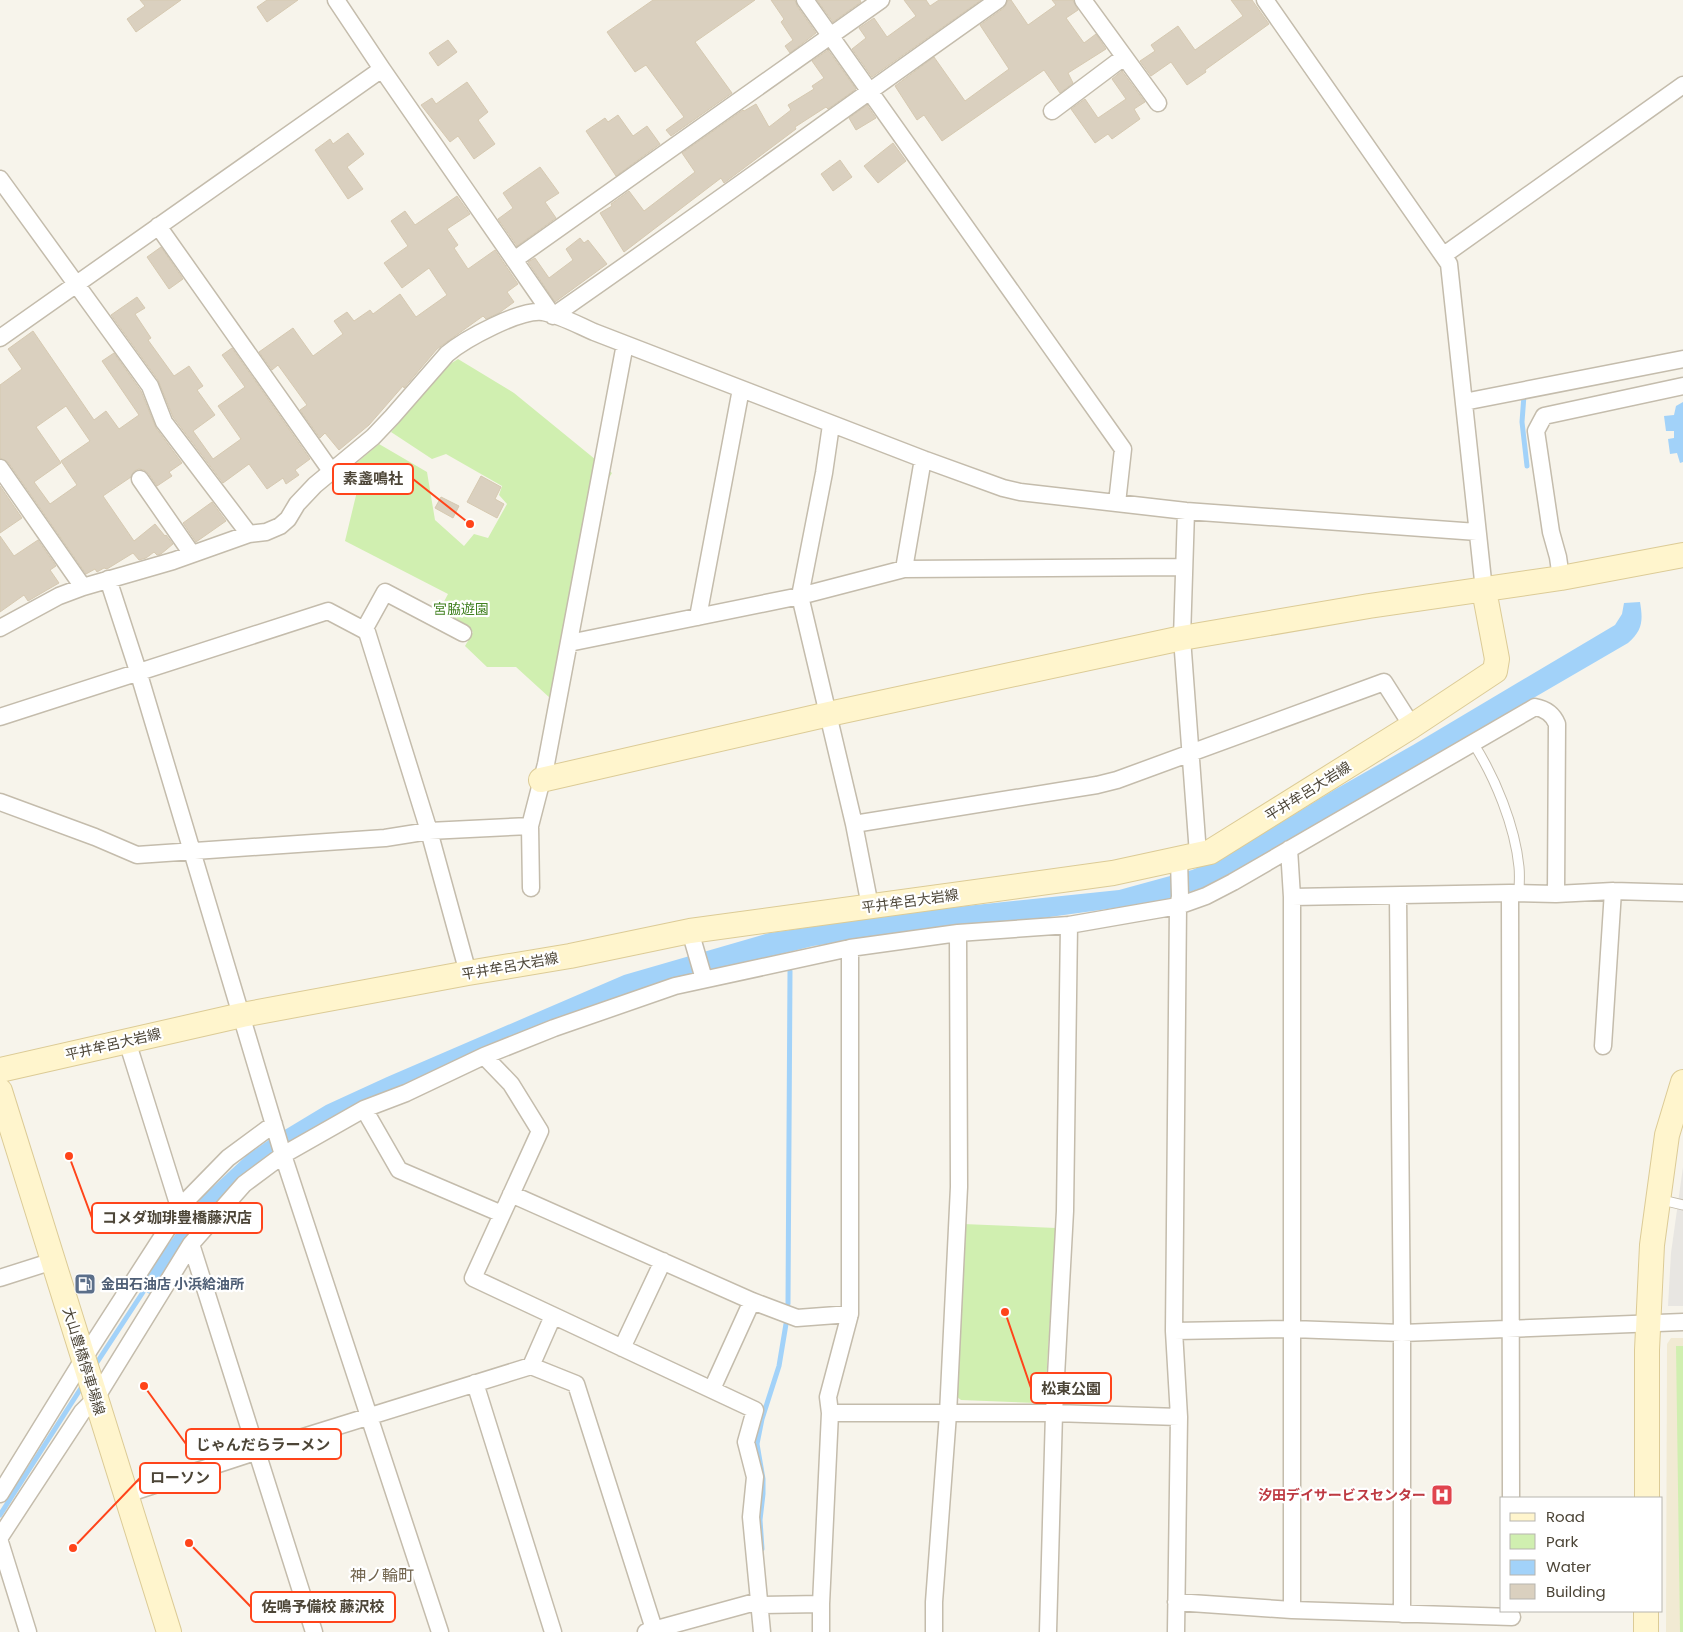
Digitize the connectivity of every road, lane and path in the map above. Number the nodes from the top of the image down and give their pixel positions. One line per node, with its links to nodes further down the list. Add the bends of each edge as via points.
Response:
1 (336, 0): 9 (street)
2 (805, 0): 7 (street)
3 (881, 0): 7 (street)
4 (998, 0): 11 (street)
5 (1083, 0): 8 (street)
6 (1264, 0): 16 (street)
7 (831, 36): 11 (street); 17 (street)
8 (1124, 57): 12 (street); 13 (street)
9 (382, 69): 15 (street); 17 (street)
10 (1683, 85): 16 (street)
11 (869, 90): 19 (street); 31 (street, via 1124,449)
12 (1158, 103)
13 (1052, 111)
14 (0, 179): 18 (street)
15 (158, 226): 18 (street); 29 (street)
16 (1444, 255): 25 (street, via 1449,264)
17 (514, 260): 19 (street)
18 (75, 285): 20 (street); 34 (street, via 150,386 164,422)
19 (554, 316): 21 (street); 29 (street, via 542,312 501,322 458,345 440,360 373,436)
20 (0, 338)
21 (625, 344): 24 (street); 49 (street)
22 (1683, 359): 25 (street)
23 (1683, 386): 39 (street, via 1544,416 1536,431)
24 (741, 389): 26 (street); 44 (street)
25 (1464, 402): 33 (street)
26 (831, 424): 27 (street); 43 (street)
27 (923, 459): 31 (street, via 1020,492); 38 (street)
28 (0, 468): 41 (street)
29 (331, 472): 34 (street, via 297,504 280,526)
30 (140, 479): 35 (street)
31 (1116, 503): 32 (street)
32 (1186, 511): 33 (street); 37 (street)
33 (1477, 532): 42 (street)
34 (249, 534): 35 (street)
35 (192, 554): 40 (street)
36 (1683, 555): 39 (main road)
37 (1184, 567): 38 (street); 48 (street)
38 (904, 569): 43 (street)
39 (1561, 578): 42 (main road)
40 (108, 579): 41 (street); 50 (street)
41 (83, 587): 45 (street, via 59,596)
42 (1484, 590): 48 (main road); 53 (main road, 平井牟呂大岩線, via 1497,659 1495,671)
43 (800, 596): 44 (street); 51 (street)
44 (698, 617): 49 (street)
45 (0, 628)
46 (364, 630): 47 (street, via 385,592); 50 (street, via 328,611); 60 (street)
47 (463, 633)
48 (1182, 638): 51 (main road); 55 (street)
49 (569, 643): 56 (street)
50 (138, 671): 52 (street); 62 (street)
51 (829, 714): 56 (main road); 58 (street)
52 (0, 717)
53 (1412, 726): 55 (street, via 1384,682); 63 (main road, 平井牟呂大岩線, via 1210,852)
54 (1473, 743): 61 (street); 66 (lane, via 1494,784 1516,848 1520,869); 68 (street, via 1534,707 1554,717 1557,724)
55 (1192, 752): 58 (street, via 1097,785); 63 (street)
56 (541, 780): 59 (street)
57 (0, 802): 62 (street, via 137,855)
58 (854, 824): 72 (street)
59 (530, 826): 60 (street); 64 (street)
60 (429, 831): 62 (street, via 385,838); 77 (street)
61 (1289, 849): 70 (street); 71 (street, via 1206,896)
62 (191, 852): 79 (street)
63 (1186, 861): 71 (street); 72 (main road, 平井牟呂大岩線)
64 (531, 888)
65 (1613, 891): 67 (street); 68 (street); 81 (street)
66 (1515, 893): 68 (street); 69 (street); 104 (street)
67 (1683, 893)
68 (1556, 894)
69 (1398, 896): 70 (street); 106 (street)
70 (1292, 897): 103 (street)
71 (1179, 902): 73 (street); 105 (street)
72 (870, 906): 75 (main road, 平井牟呂大岩線)
73 (1069, 925): 74 (street); 114 (street, via 1065,1211)
74 (958, 933): 76 (street); 115 (street, via 958,1187)
75 (693, 940): 77 (main road, 平井牟呂大岩線); 78 (street)
76 (850, 948): 78 (street); 99 (street)
77 (468, 973): 79 (main road, 平井牟呂大岩線)
78 (704, 979): 82 (street, via 621,1004)
79 (242, 1015): 80 (main road, 平井牟呂大岩線); 87 (street)
80 (127, 1041): 83 (main road, 平井牟呂大岩線); 92 (street)
81 (1603, 1046)
82 (484, 1056): 86 (street); 89 (street, via 511,1084 540,1131)
83 (0, 1070)
84 (1683, 1082): 90 (main road, via 1667,1135)
85 (0, 1090): 95 (main road, 大山豊橋停車場線)
86 (364, 1109): 88 (street); 93 (street, via 399,1170)
87 (274, 1124): 88 (street); 92 (street, via 228,1158)
88 (284, 1155): 94 (street, via 244,1184); 116 (street)
89 (511, 1194): 93 (street); 96 (street)
90 (1658, 1199): 91 (lane); 101 (main road)
91 (1683, 1206)
92 (180, 1210): 108 (street)
93 (502, 1214): 100 (street, via 473,1278)
94 (191, 1244): 112 (street); 118 (street)
95 (53, 1261): 97 (street); 108 (main road, 大山豊橋停車場線)
96 (663, 1262): 98 (street); 107 (street)
97 (0, 1278)
98 (752, 1300): 99 (street, via 797,1318); 111 (street)
99 (850, 1314): 113 (street, via 828,1397)
100 (553, 1316): 107 (street); 109 (street)
101 (1648, 1322): 102 (street); 104 (street); 122 (main road)
102 (1683, 1322)
103 (1292, 1329): 105 (street); 106 (street); 128 (street)
104 (1511, 1329): 106 (street); 121 (street)
105 (1174, 1331): 117 (street)
106 (1402, 1333): 130 (street)
107 (622, 1348): 111 (street)
108 (85, 1360): 112 (main road, 大山豊橋停車場線); 119 (street)
109 (531, 1366): 110 (street); 133 (street, via 576,1384)
110 (475, 1384): 116 (street); 138 (street)
111 (712, 1389): 126 (street, via 755,1410 746,1442 755,1477 751,1517)
112 (95, 1393): 120 (main road, 大山豊橋停車場線); 123 (street)
113 (830, 1412): 115 (street); 127 (street)
114 (1054, 1413): 115 (street); 117 (street); 142 (street)
115 (948, 1414): 141 (street)
116 (369, 1417): 118 (street); 137 (street)
117 (1179, 1417): 125 (street)
118 (258, 1451): 120 (street); 136 (street)
119 (0, 1494)
120 (127, 1494): 135 (main road, 大山豊橋停車場線)
121 (1512, 1497)
122 (1646, 1497)
123 (0, 1537)
124 (0, 1542): 134 (street)
125 (1176, 1602): 128 (street); 143 (street)
126 (759, 1603): 127 (street); 132 (street); 139 (street)
127 (820, 1604): 140 (street)
128 (1292, 1610): 130 (street)
129 (1646, 1612): 144 (main road)
130 (1402, 1614): 131 (street)
131 (1513, 1620)
132 (675, 1628): 133 (street)
133 (650, 1631)
134 (28, 1632)
135 (169, 1632)
136 (314, 1632)
137 (440, 1632)
138 (553, 1632)
139 (762, 1632)
140 (821, 1632)
141 (934, 1632)
142 (1048, 1632)
143 (1176, 1632)
144 (1646, 1632)

